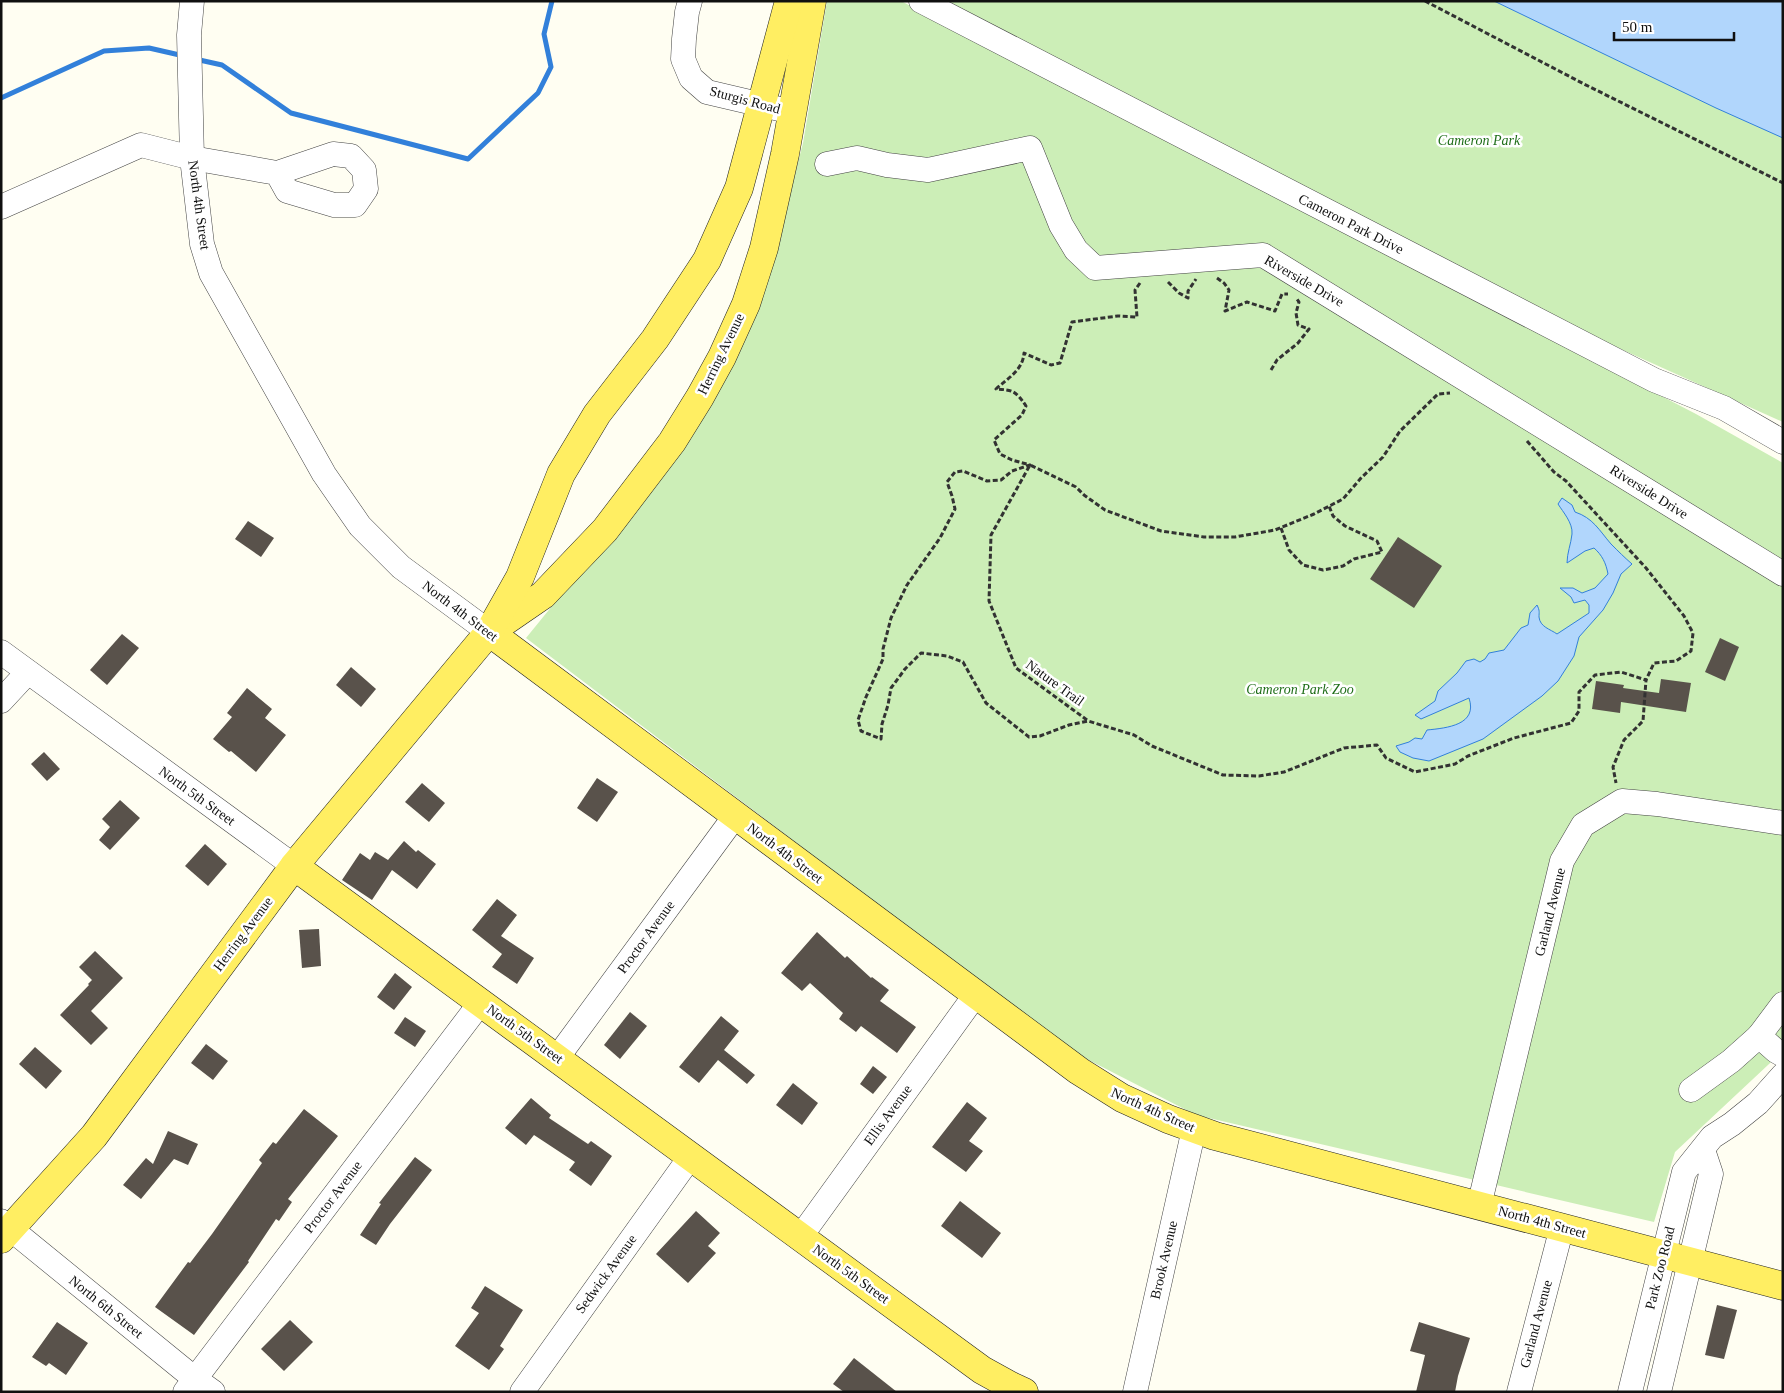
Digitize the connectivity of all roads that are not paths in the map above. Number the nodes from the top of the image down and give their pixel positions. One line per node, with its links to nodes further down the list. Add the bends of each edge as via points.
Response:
1 (192, 1): 7 (street, North 4th Street, via 189,35)
2 (690, 1): 5 (street, Sturgis Road, via 683,59 691,78 707,92)
3 (920, 1): 11 (street, Cameron Park Drive, via 1654,380 1724,408)
4 (800, 6): 5 (main road, Herring Avenue); 6 (main road, Herring Avenue)
5 (761, 106): 6 (street, Sturgis Road); 13 (main road, Herring Avenue, via 739,188 707,260 655,339 597,414 561,474 520,577)
6 (792, 112): 13 (main road, Herring Avenue, via 764,248 746,304 700,397 672,442 605,530 543,595)
7 (192, 158): 9 (street); 10 (street, via 142,145); 13 (street, North 4th Street, via 202,244 211,273 324,474 360,526 401,567)
8 (827, 164): 12 (street, Riverside Drive, via 857,158 928,170 1030,148 1061,225 1076,250 1095,268 1263,256)
9 (276, 173)
10 (1, 207)
11 (1783, 442)
12 (1783, 574)
13 (489, 632): 17 (main road, North 4th Street); 19 (main road, Herring Avenue)
14 (1, 652): 15 (street, North 5th Street)
15 (28, 672): 16 (street); 19 (street, North 5th Street)
16 (1, 701)
17 (734, 816): 20 (main road, North 4th Street); 25 (street, Proctor Avenue)
18 (1783, 824): 31 (street, Garland Avenue, via 1622,801 1582,825 1562,861)
19 (294, 866): 21 (main road, North 5th Street); 33 (main road, Herring Avenue, via 94,1136)
20 (976, 994): 28 (main road, North 4th Street, via 1079,1072 1122,1098); 34 (street, Ellis Avenue)
21 (481, 1002): 25 (main road, North 5th Street); 38 (street, Proctor Avenue)
22 (1783, 1004): 23 (street)
23 (1759, 1036): 24 (street); 27 (street)
24 (1783, 1054)
25 (557, 1058): 30 (main road, North 5th Street)
26 (1783, 1075): 29 (street, Park Zoo Road, via 1758,1103 1712,1137)
27 (1691, 1090)
28 (1194, 1129): 31 (main road, North 4th Street); 41 (street, Brook Avenue)
29 (1703, 1150): 35 (street, Park Zoo Road, via 1684,1172); 36 (street, Park Zoo Road, via 1711,1174)
30 (691, 1156): 34 (main road, North 5th Street); 40 (street, Sedwick Avenue)
31 (1479, 1206): 32 (main road, North 4th Street)
32 (1562, 1228): 35 (main road, North 4th Street); 42 (street, Garland Avenue)
33 (4, 1229): 38 (street, North 6th Street)
34 (801, 1236): 39 (main road, North 5th Street, via 982,1370)
35 (1664, 1254): 36 (main road, North 4th Street); 43 (street, Park Zoo Road)
36 (1690, 1261): 37 (main road, North 4th Street); 44 (street, Park Zoo Road)
37 (1783, 1286)
38 (198, 1388)
39 (1014, 1390)
40 (522, 1392)
41 (1135, 1392)
42 (1519, 1392)
43 (1630, 1392)
44 (1659, 1392)

